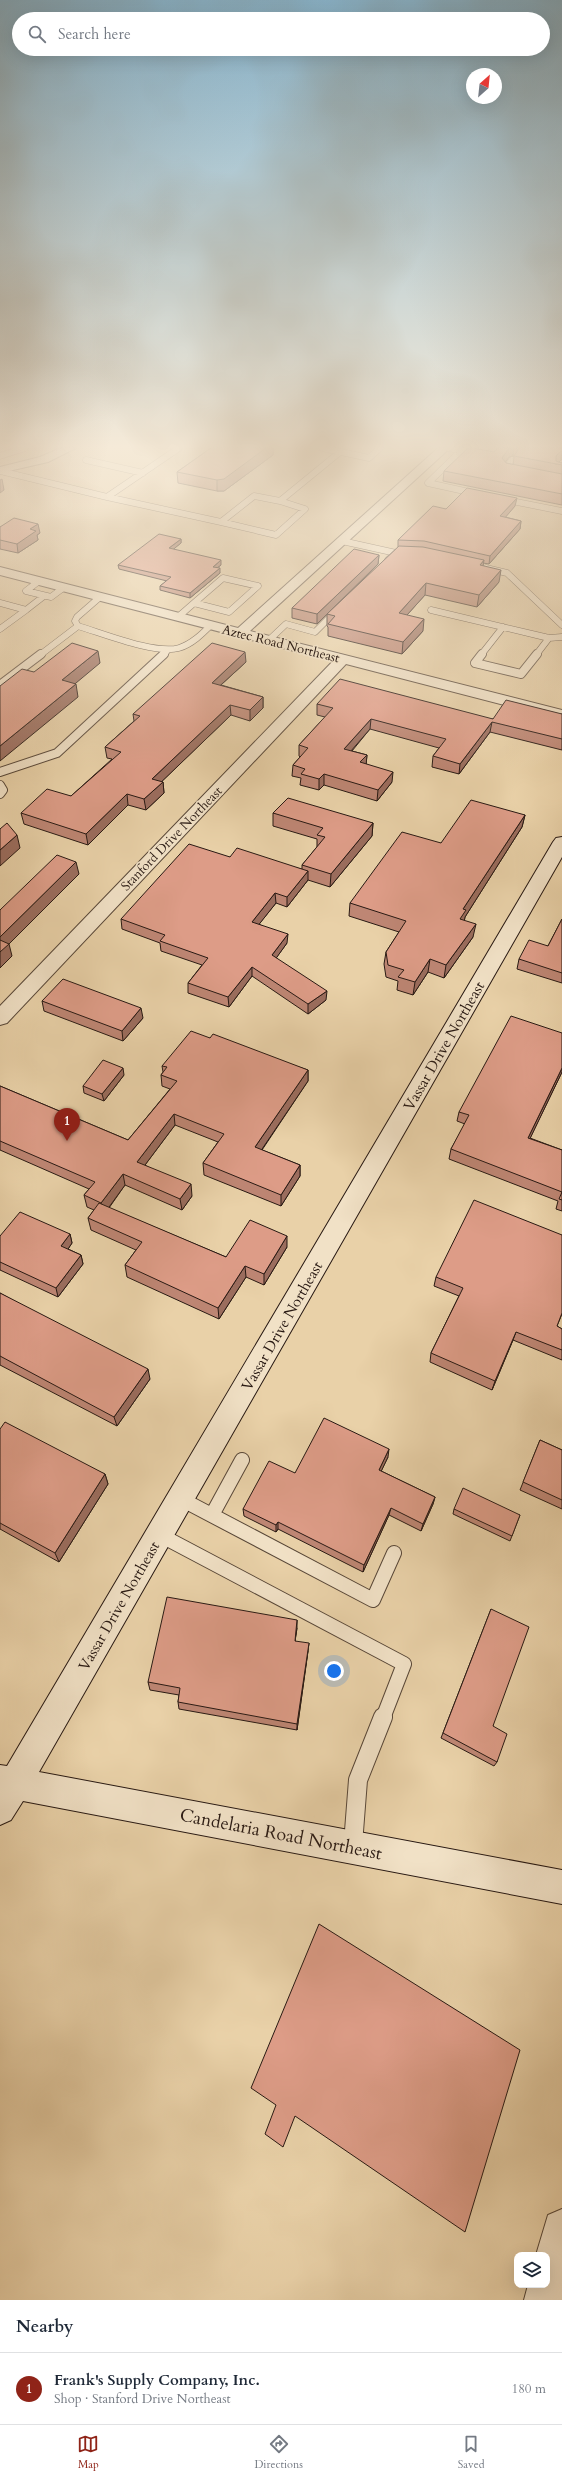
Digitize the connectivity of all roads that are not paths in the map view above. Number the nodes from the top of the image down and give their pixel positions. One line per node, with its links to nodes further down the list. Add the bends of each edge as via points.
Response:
1 (326, 555): 21 (street)
2 (396, 555): 3 (lane)
3 (385, 564)
4 (476, 566): 17 (lane, via 506,573)
5 (0, 571): 6 (street, Aztec Road Northeast)
6 (39, 581): 7 (street, Aztec Road Northeast); 8 (lane, via 26,591)
7 (63, 588): 8 (lane, via 51,597); 9 (street, Aztec Road Northeast)
8 (44, 596): 13 (lane)
9 (100, 597): 15 (street, Aztec Road Northeast); 18 (lane, via 77,617 75,621)
10 (0, 603): 13 (lane)
11 (194, 603): 11 (lane, via 223,578 258,586 229,612); 15 (lane)
12 (342, 606): 24 (lane, via 315,632 286,624)
13 (26, 610): 20 (lane)
14 (431, 610): 19 (lane)
15 (178, 617): 16 (street, Aztec Road Northeast)
16 (211, 625): 21 (street, Aztec Road Northeast); 25 (lane, via 184,648)
17 (562, 625)
18 (78, 626): 25 (lane); 27 (lane)
19 (503, 627): 23 (lane); 23 (lane, via 475,663 521,674)
20 (0, 629)
21 (240, 633): 24 (street, Aztec Road Northeast)
22 (562, 637): 23 (lane)
23 (549, 638)
24 (269, 640): 26 (street, Aztec Road Northeast)
25 (167, 651): 29 (lane, via 57,754)
26 (343, 659): 28 (street, Aztec Road Northeast); 33 (street, Stanford Drive Northeast)
27 (0, 685)
28 (562, 715)
29 (0, 772)
30 (0, 785): 31 (lane, via 3,790)
31 (0, 794)
32 (562, 842): 35 (street, Vassar Drive Northeast)
33 (0, 1018)
34 (242, 1460): 36 (lane)
35 (181, 1499): 36 (lane); 37 (street, Vassar Drive Northeast)
36 (212, 1515): 38 (lane, via 373,1600)
37 (160, 1535): 39 (street, Vassar Drive Northeast, via 58,1713); 40 (lane, via 404,1664 358,1780)
38 (394, 1553)
39 (5, 1791): 40 (street, Candelaria Road Northeast)
40 (352, 1848): 41 (street, Candelaria Road Northeast)
41 (562, 1887)
42 (562, 2229): 43 (street)
43 (544, 2300)

